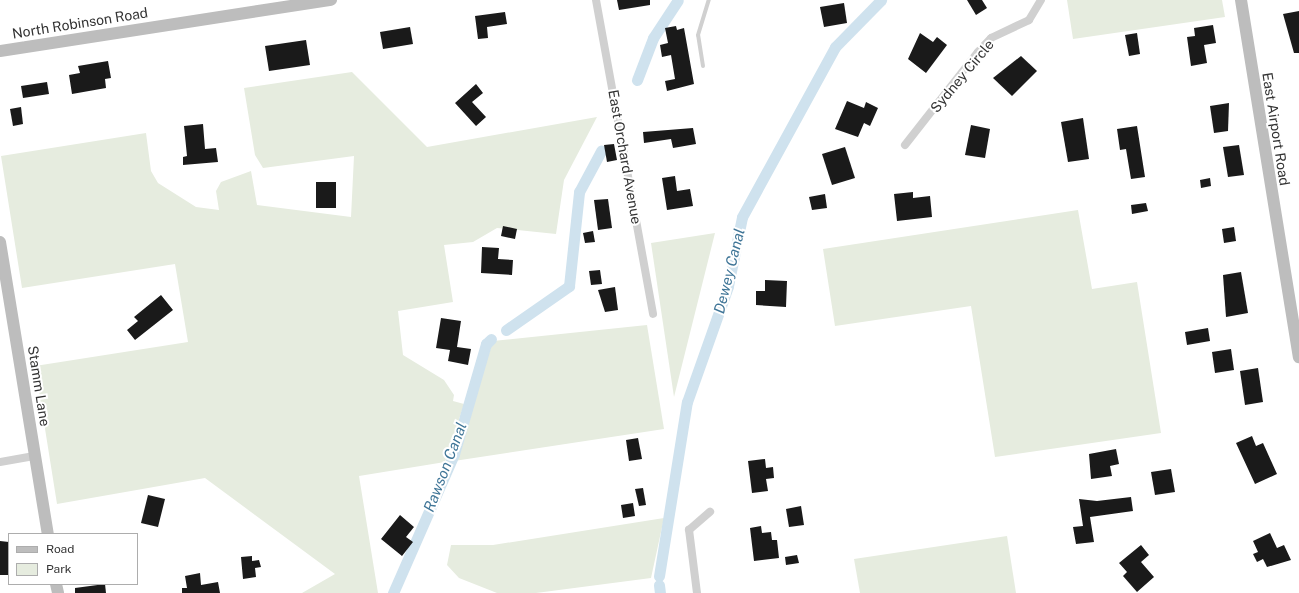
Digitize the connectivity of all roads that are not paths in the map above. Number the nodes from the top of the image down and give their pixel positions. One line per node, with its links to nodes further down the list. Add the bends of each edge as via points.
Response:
1 (332, 0): 6 (street, North Robinson Road)
2 (596, 0): 10 (street, East Orchard Avenue)
3 (709, 0): 7 (lane, via 698,34)
4 (1041, 0): 8 (street, Sydney Circle, via 1029,20 991,38)
5 (1241, 0): 11 (street, East Airport Road)
6 (0, 51)
7 (703, 66)
8 (905, 145)
9 (0, 242): 13 (street, Stamm Lane)
10 (653, 314)
11 (1295, 314): 12 (street, East Airport Road)
12 (1299, 357)
13 (35, 456): 14 (street); 16 (street, Stamm Lane)
14 (0, 462)
15 (710, 512): 17 (street, via 689,530)
16 (48, 533)
17 (697, 593)

